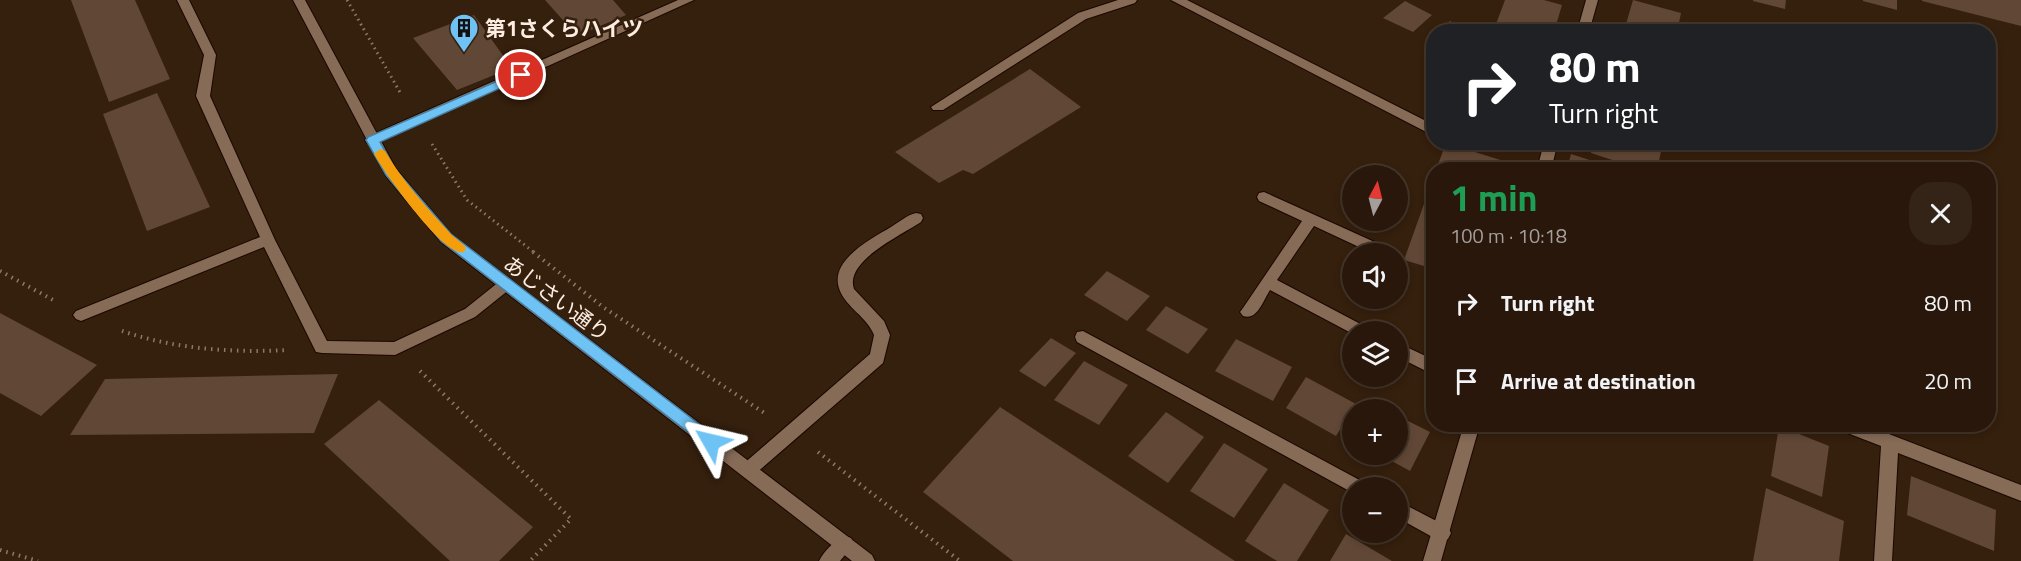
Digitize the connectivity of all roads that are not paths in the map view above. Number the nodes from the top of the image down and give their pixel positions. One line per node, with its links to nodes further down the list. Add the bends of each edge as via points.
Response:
1 (183, 0): 14 (street, via 210,55 203,96)
2 (299, 0): 10 (street, あじさい通り)
3 (688, 0): 10 (street)
4 (1131, 0): 8 (street, via 1082,16)
5 (1177, 0): 9 (street)
6 (1592, 0): 7 (street)
7 (1585, 24)
8 (938, 107)
9 (1426, 127)
10 (372, 140): 17 (street, あじさい通り, via 391,172 446,238)
11 (1264, 196): 13 (street)
12 (916, 218): 27 (street, via 854,262 846,273 844,285 848,294 879,327 882,337 876,358)
13 (1311, 219): 15 (street); 16 (street)
14 (268, 240): 17 (street, via 322,347 395,349 470,313); 19 (street)
15 (1363, 243)
16 (1267, 282): 18 (street); 20 (street)
17 (505, 285): 27 (street, あじさい通り)
18 (1248, 312)
19 (81, 315)
20 (1342, 321)
21 (1083, 338): 28 (street)
22 (1408, 354): 23 (street)
23 (1426, 364)
24 (1470, 432): 31 (street)
25 (1864, 432): 26 (street)
26 (1890, 442): 29 (street); 36 (street)
27 (748, 470): 32 (street, あじさい通り)
28 (1342, 479)
29 (2021, 493)
30 (1408, 514): 31 (street)
31 (1442, 532): 35 (street)
32 (845, 544): 33 (street); 34 (street, あじさい通り)
33 (828, 561)
34 (867, 561)
35 (1432, 561)
36 (1883, 561)

